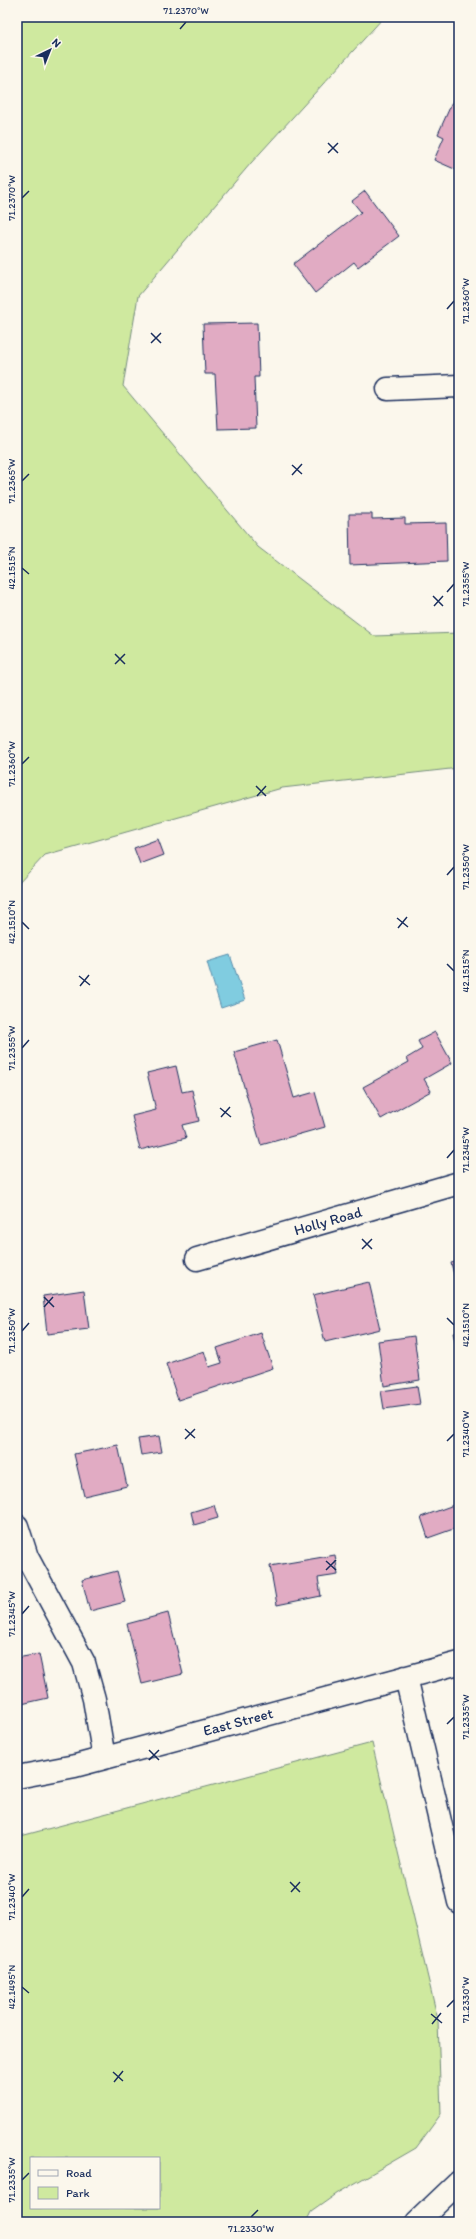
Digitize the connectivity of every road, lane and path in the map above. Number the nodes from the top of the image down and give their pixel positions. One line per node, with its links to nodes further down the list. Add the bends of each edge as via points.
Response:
1 (459, 386): 2 (street)
2 (388, 389)
3 (459, 1183): 4 (street, Holly Road)
4 (197, 1260)
5 (17, 1526): 8 (street, via 27,1557 84,1663 94,1699)
6 (459, 1663): 7 (street, East Street)
7 (406, 1677): 8 (street, East Street); 10 (street)
8 (104, 1758): 9 (street, East Street)
9 (17, 1777)
10 (459, 1902)
11 (459, 2182): 12 (street)
12 (417, 2222)

